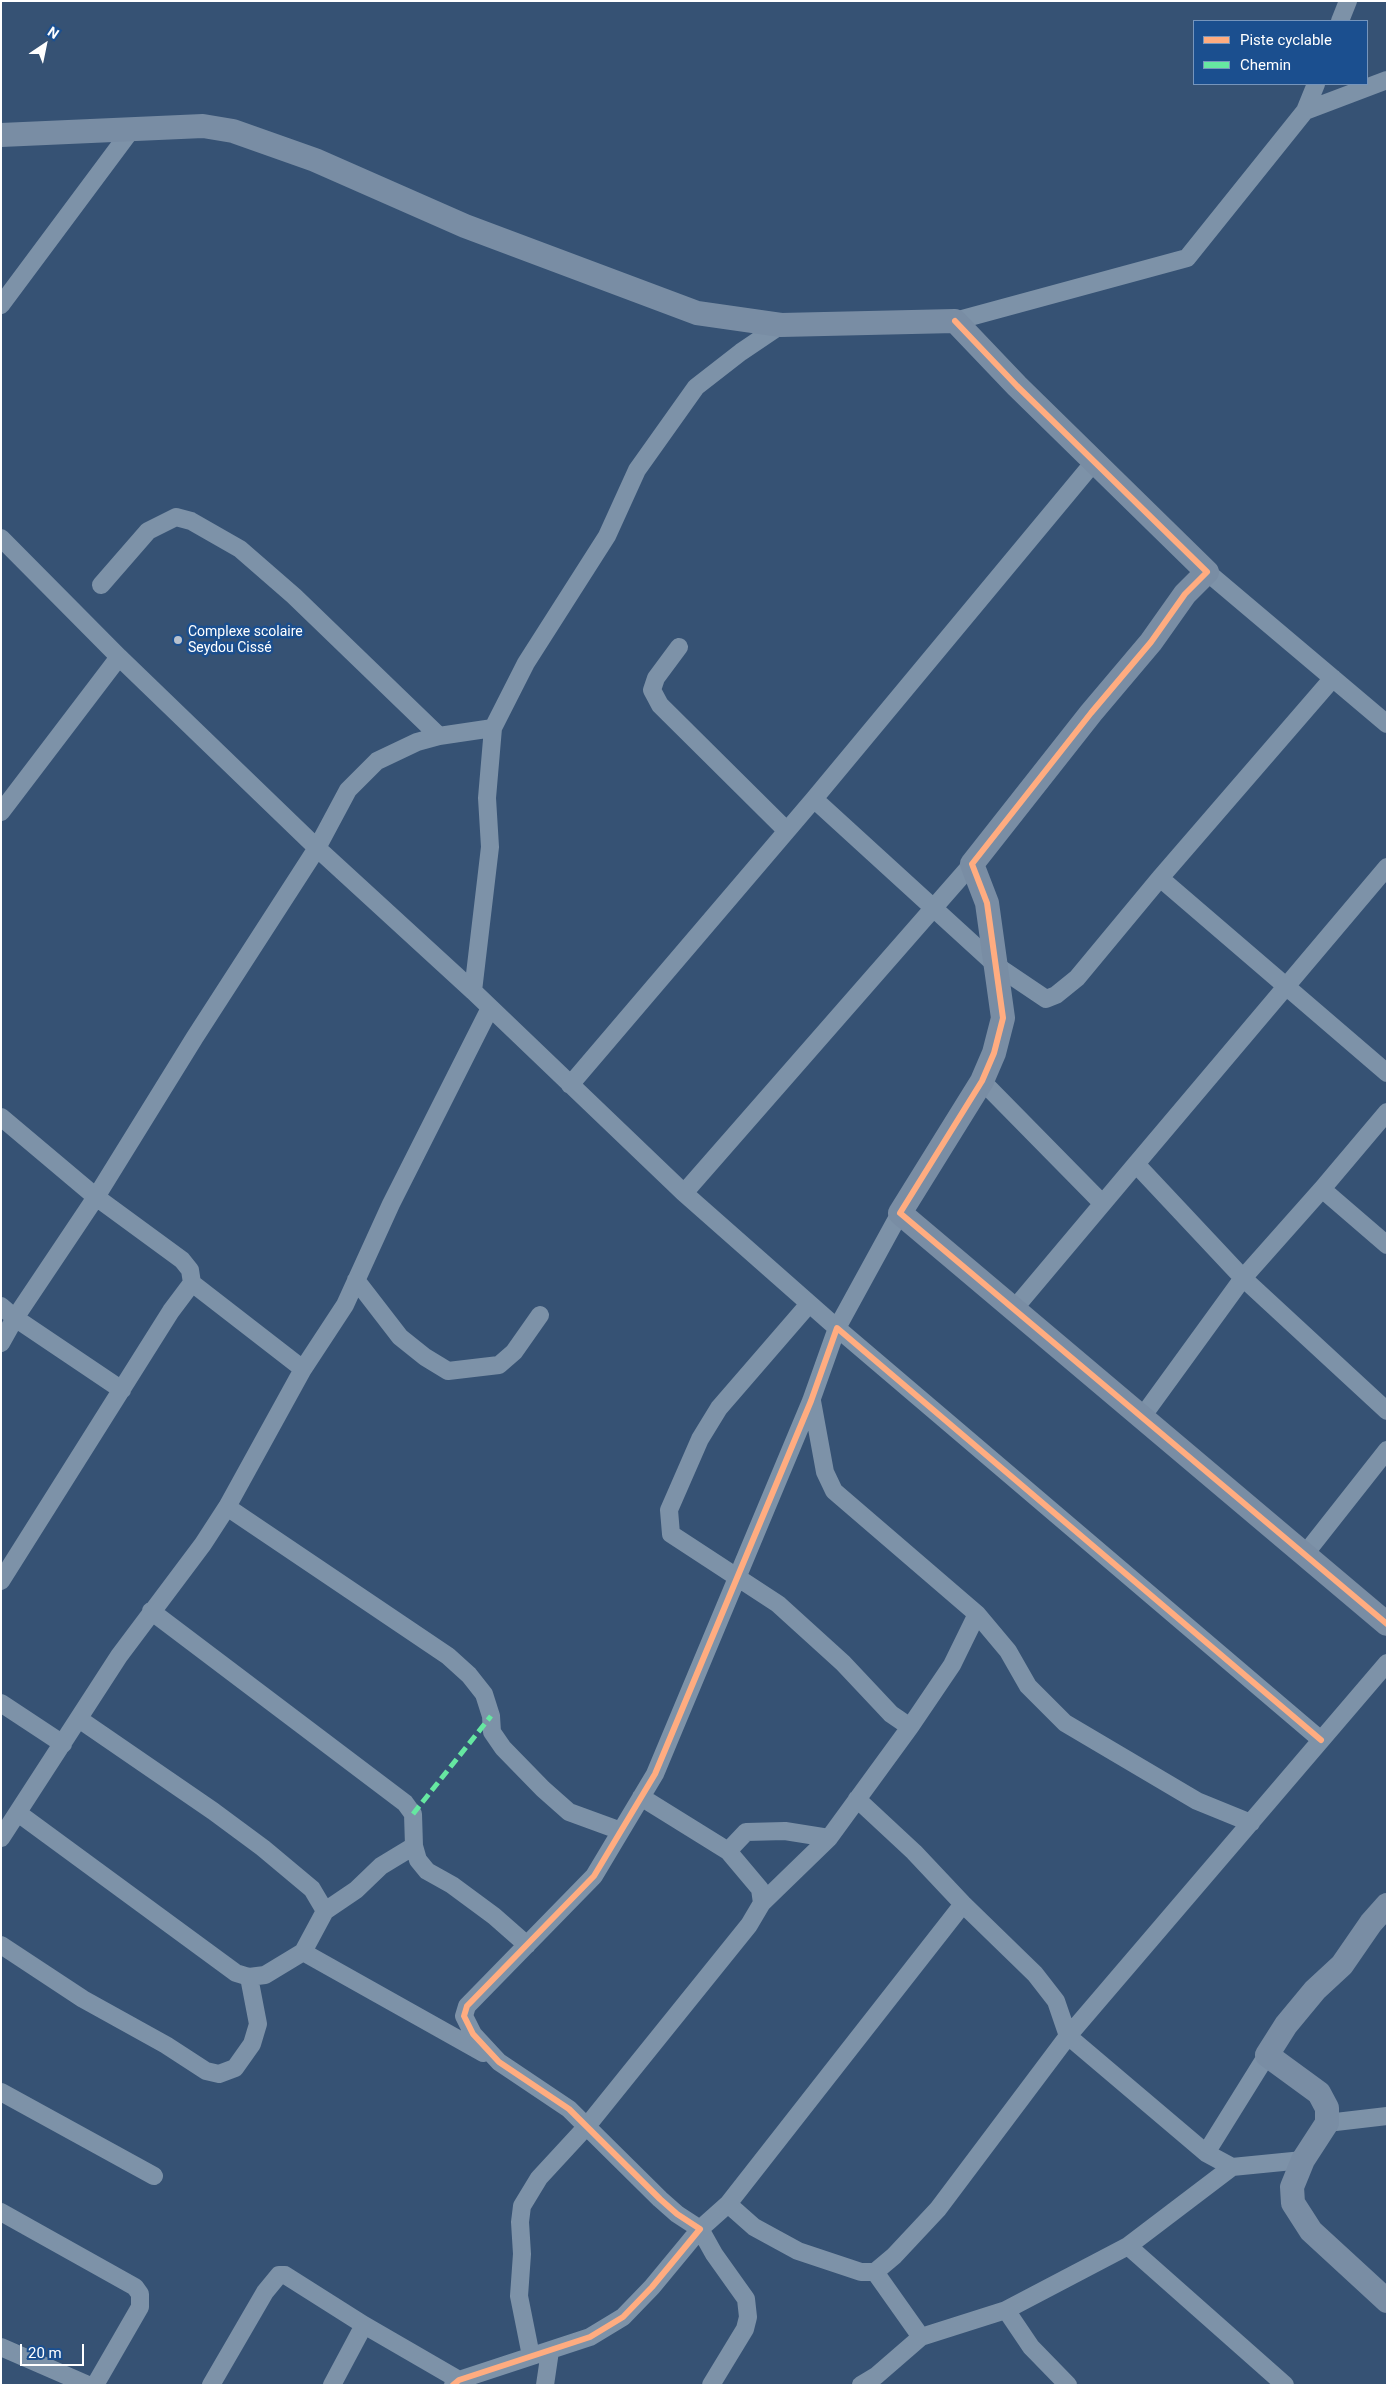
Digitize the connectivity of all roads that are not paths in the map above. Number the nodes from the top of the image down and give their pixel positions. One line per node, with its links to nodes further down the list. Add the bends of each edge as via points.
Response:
1 (1348, 1): 2 (street)
2 (1340, 20)
3 (1387, 80): 5 (street)
4 (1316, 85): 5 (street)
5 (1305, 112): 9 (street, via 1187,258)
6 (132, 128): 7 (street); 8 (street); 10 (street, via 203,126 233,131 315,160 465,226 697,313)
7 (1, 136)
8 (1, 305)
9 (955, 321): 10 (street); 11 (street)
10 (781, 325): 19 (street, via 696,388 637,470 607,536 526,663)
11 (1094, 462): 13 (street); 21 (street)
12 (1, 538): 16 (street)
13 (1207, 572): 17 (street); 25 (street, via 1185,594 1151,642 1090,713)
14 (100, 585): 20 (street, via 148,531 176,517 191,521 240,549 281,584)
15 (679, 647): 23 (street, via 656,678 652,690 660,705)
16 (119, 657): 22 (street); 24 (street)
17 (1333, 678): 18 (street); 27 (street)
18 (1387, 724)
19 (493, 728): 20 (street); 31 (street, via 487,798 490,847)
20 (439, 736): 24 (street, via 417,742 376,761 348,790)
21 (814, 799): 23 (street); 28 (street)
22 (1, 812)
23 (786, 830): 35 (street)
24 (317, 848): 31 (street); 41 (street)
25 (972, 864): 28 (street); 29 (street, via 987,903)
26 (1387, 867): 30 (street)
27 (1160, 878): 29 (street, via 1077,978 1056,995 1046,999); 30 (street)
28 (934, 907): 29 (street); 40 (street)
29 (997, 966): 34 (street, via 1003,1018 994,1053)
30 (1286, 989): 33 (street); 38 (street)
31 (473, 991): 32 (street)
32 (490, 1008): 35 (street); 46 (street)
33 (1387, 1073)
34 (982, 1081): 42 (street); 43 (street)
35 (570, 1085): 40 (street)
36 (1387, 1112): 39 (street)
37 (1, 1117): 41 (street)
38 (1136, 1164): 42 (street); 45 (street)
39 (1322, 1189): 44 (street); 45 (street)
40 (684, 1193): 48 (street)
41 (96, 1197): 47 (street, via 182,1260 190,1270); 52 (street)
42 (1102, 1203): 50 (street)
43 (900, 1213): 50 (street); 53 (street)
44 (1387, 1245)
45 (1243, 1278): 58 (street); 59 (street)
46 (356, 1280): 51 (street, via 400,1337 448,1371 499,1365 514,1352); 55 (street, via 345,1305)
47 (192, 1282): 55 (street); 56 (street)
48 (809, 1304): 53 (street); 63 (street, via 719,1408 700,1439 669,1510 671,1534)
49 (1, 1306): 52 (street)
50 (1014, 1309): 59 (street)
51 (540, 1316)
52 (15, 1318): 54 (street); 56 (street)
53 (837, 1328): 57 (street); 72 (street)
54 (1, 1343)
55 (303, 1369): 61 (street)
56 (122, 1390): 64 (street)
57 (812, 1401): 63 (street); 66 (street, via 825,1472 834,1491)
58 (1387, 1411)
59 (1142, 1417): 62 (street)
60 (1387, 1450): 62 (street)
61 (227, 1507): 65 (street); 78 (street, via 448,1656 484,1694 492,1732 503,1748 543,1789 569,1812)
62 (1305, 1554): 67 (street)
63 (738, 1578): 71 (street, via 778,1604 843,1663 891,1714); 74 (street, via 655,1774)
64 (1, 1581)
65 (151, 1611): 70 (street); 81 (street, via 405,1803 414,1814)
66 (977, 1614): 71 (street, via 952,1665); 77 (street, via 1008,1651 1028,1686 1065,1723 1197,1801)
67 (1387, 1624)
68 (1387, 1662): 72 (street)
69 (1, 1703): 73 (street)
70 (79, 1719): 73 (street); 86 (street, via 263,1848 312,1889)
71 (910, 1728): 75 (street)
72 (1321, 1740): 77 (street)
73 (63, 1744): 76 (street)
74 (641, 1797): 78 (street); 82 (street)
75 (857, 1799): 80 (street); 84 (street)
76 (18, 1813): 79 (street); 90 (street, via 223,1965)
77 (1251, 1823): 91 (street)
78 (621, 1831): 88 (street, via 594,1876)
79 (1, 1838)
80 (829, 1838): 82 (street, via 785,1831 746,1832); 83 (street)
81 (414, 1846): 86 (street, via 381,1866 356,1890); 88 (street, via 418,1860 427,1871 494,1916)
82 (728, 1851): 83 (street, via 760,1889)
83 (762, 1903): 97 (street, via 749,1925)
84 (963, 1904): 91 (street, via 1035,1974 1056,2001); 102 (street)
85 (1387, 1905): 92 (street, via 1342,1965 1315,1990 1286,2025)
86 (325, 1911): 89 (street)
87 (1, 1945): 90 (street, via 82,1999 206,2071 219,2074 235,2068 252,2044 258,2024)
88 (527, 1945): 93 (street, via 467,2006 464,2016 473,2034)
89 (303, 1952): 90 (street, via 265,1975); 93 (street)
90 (249, 1977)
91 (1068, 2036): 98 (street); 106 (street, via 938,2209)
92 (1266, 2055): 96 (street, via 1319,2093 1327,2108); 98 (street)
93 (499, 2062): 97 (street, via 569,2109)
94 (1, 2092): 101 (street)
95 (1387, 2116): 96 (street)
96 (1327, 2123): 99 (street)
97 (587, 2126): 104 (street, via 660,2199); 113 (street, via 539,2178 522,2206 519,2296)
98 (1206, 2153): 100 (street)
99 (1303, 2160): 100 (street); 107 (street, via 1292,2186 1293,2203 1310,2231)
100 (1232, 2168): 105 (street)
101 (154, 2176)
102 (728, 2204): 104 (street); 106 (street, via 754,2227 798,2251 861,2272)
103 (1, 2212): 117 (street, via 134,2287 140,2294 140,2307)
104 (700, 2229): 112 (street, via 623,2317 590,2337); 121 (street, via 746,2299 748,2316 745,2329)
105 (1128, 2246): 108 (street); 123 (street)
106 (875, 2272): 110 (street)
107 (1387, 2301)
108 (1006, 2310): 110 (street); 122 (street, via 1031,2347)
109 (364, 2325): 114 (street); 118 (street, via 285,2275 279,2275 265,2292); 119 (street)
110 (921, 2337): 115 (street)
111 (1, 2347): 116 (street)
112 (550, 2351): 113 (street); 120 (street)
113 (531, 2356): 114 (street)
114 (456, 2382)
115 (874, 2382)
116 (88, 2385)
117 (95, 2385)
118 (211, 2385)
119 (332, 2385)
120 (545, 2385)
121 (711, 2385)
122 (1068, 2385)
123 (1285, 2385)

